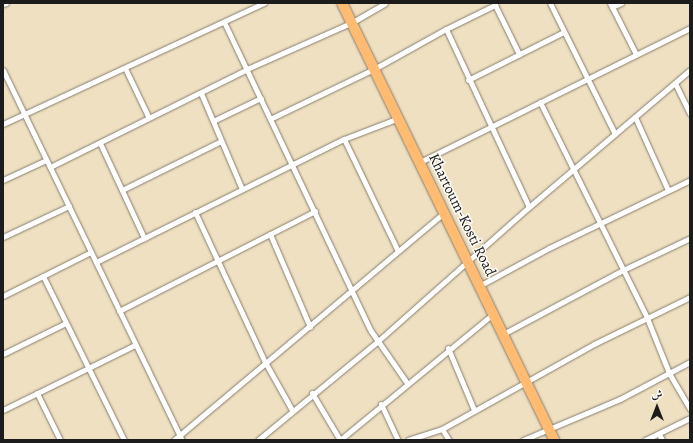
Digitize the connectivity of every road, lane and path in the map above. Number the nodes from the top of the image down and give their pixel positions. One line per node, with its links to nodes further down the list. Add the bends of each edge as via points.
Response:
1 (6, 3): 7 (street)
2 (264, 3): 10 (street)
3 (342, 3): 11 (highway, Khartoum-Kosti Road)
4 (385, 3): 11 (street)
5 (550, 3): 14 (street)
6 (621, 3): 9 (street)
7 (3, 4)
8 (494, 4): 13 (street); 15 (street)
9 (611, 5): 16 (street)
10 (224, 22): 17 (street); 18 (street)
11 (351, 23): 18 (street); 19 (highway, Khartoum-Kosti Road)
12 (690, 28): 16 (street)
13 (446, 29): 19 (street); 23 (street)
14 (564, 32): 15 (street); 22 (street)
15 (519, 54): 23 (street)
16 (636, 54): 22 (street)
17 (124, 68): 28 (street); 31 (street)
18 (247, 69): 25 (street); 26 (street)
19 (374, 69): 32 (street); 33 (highway, Khartoum-Kosti Road)
20 (3, 70): 28 (street)
21 (690, 70): 24 (street)
22 (588, 79): 27 (street); 37 (street)
23 (468, 80): 36 (street)
24 (675, 83): 29 (street); 30 (street)
25 (201, 93): 31 (street); 34 (street)
26 (261, 98): 32 (street); 34 (street)
27 (540, 102): 36 (street); 45 (street)
28 (24, 114): 35 (street); 41 (street)
29 (690, 114)
30 (635, 117): 37 (street); 50 (street)
31 (149, 118): 40 (street)
32 (272, 118): 43 (street)
33 (399, 118): 38 (street); 42 (highway, Khartoum-Kosti Road)
34 (213, 121): 39 (street)
35 (3, 124)
36 (490, 127): 42 (street); 52 (street)
37 (615, 134): 45 (street)
38 (344, 140): 43 (street); 61 (street)
39 (221, 141): 48 (street); 49 (street)
40 (100, 143): 44 (street); 48 (street)
41 (46, 160): 44 (street); 46 (street)
42 (420, 162): 55 (highway, Khartoum-Kosti Road)
43 (293, 164): 49 (street); 53 (street)
44 (50, 167): 51 (street)
45 (573, 170): 52 (street); 56 (street)
46 (3, 180)
47 (690, 180): 50 (street)
48 (122, 190): 59 (street)
49 (242, 190): 54 (street)
50 (668, 190): 56 (street)
51 (69, 206): 58 (street); 62 (street)
52 (528, 207): 63 (street)
53 (315, 211): 57 (street); 69 (street)
54 (195, 212): 59 (street); 65 (street)
55 (444, 213): 61 (street); 63 (highway, Khartoum-Kosti Road)
56 (600, 223): 66 (street); 68 (street)
57 (270, 234): 65 (street); 76 (street)
58 (3, 237)
59 (144, 238): 64 (street)
60 (690, 238): 66 (street)
61 (398, 250): 69 (street)
62 (91, 252): 64 (street); 67 (street)
63 (467, 260): 68 (highway, Khartoum-Kosti Road); 78 (street)
64 (96, 262): 72 (street)
65 (218, 262): 72 (street); 82 (street)
66 (623, 270): 74 (street); 77 (street)
67 (42, 276): 70 (street); 75 (street)
68 (479, 286): 73 (highway, Khartoum-Kosti Road)
69 (354, 291): 76 (street); 78 (street)
70 (3, 296)
71 (690, 297): 74 (street)
72 (119, 311): 79 (street)
73 (493, 314): 77 (highway, Khartoum-Kosti Road); 80 (street)
74 (648, 318): 85 (street); 86 (street)
75 (66, 323): 81 (street); 84 (street)
76 (310, 327): 82 (street)
77 (503, 334): 86 (highway, Khartoum-Kosti Road)
78 (378, 341): 87 (street); 88 (street)
79 (135, 344): 84 (street); 99 (street)
80 (448, 348): 87 (street); 94 (street)
81 (4, 352)
82 (266, 362): 93 (street); 99 (street)
83 (690, 362): 85 (street)
84 (88, 369): 89 (street); 101 (street)
85 (670, 373): 91 (street); 97 (street, via 620,399)
86 (526, 381): 94 (street); 97 (highway, Khartoum-Kosti Road)
87 (407, 383): 90 (street)
88 (312, 393): 93 (street); 104 (street)
89 (37, 394): 92 (street); 100 (street)
90 (381, 404): 104 (street); 105 (street)
91 (690, 408)
92 (3, 410)
93 (292, 410): 103 (street)
94 (474, 410): 96 (street)
95 (690, 418): 98 (street)
96 (442, 428): 106 (street); 107 (street)
97 (548, 430): 108 (street); 109 (highway, Khartoum-Kosti Road)
98 (659, 434): 110 (street); 111 (street)
99 (181, 438): 102 (street)
100 (60, 440)
101 (124, 440)
102 (174, 440)
103 (258, 440)
104 (340, 440)
105 (398, 440)
106 (408, 440)
107 (449, 440)
108 (523, 440)
109 (554, 440)
110 (645, 440)
111 (662, 440)

